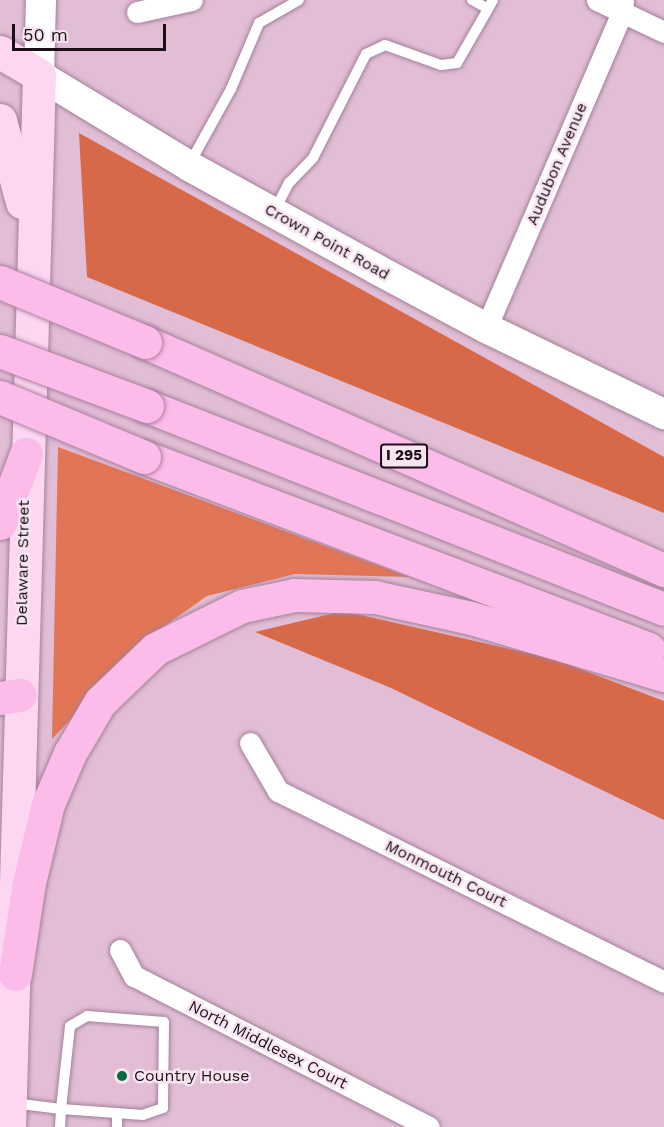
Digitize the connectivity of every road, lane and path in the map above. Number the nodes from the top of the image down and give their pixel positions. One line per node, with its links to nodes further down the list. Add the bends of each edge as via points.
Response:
1 (41, 0): 11 (main road, Delaware Street)
2 (192, 0): 8 (street)
3 (299, 0): 13 (lane, via 259,24 231,89)
4 (472, 0): 6 (lane)
5 (597, 0): 7 (street)
6 (490, 4): 14 (lane, via 457,63 441,65 384,45 366,54 309,164 289,183)
7 (623, 6): 9 (street); 17 (street, Audubon Avenue)
8 (137, 12)
9 (664, 32)
10 (0, 52): 11 (main road, Crown Point Road)
11 (39, 75): 13 (main road, Crown Point Road); 15 (main road, Delaware Street)
12 (0, 120): 15 (main road)
13 (189, 166): 14 (main road, Crown Point Road)
14 (274, 212): 17 (main road, Crown Point Road)
15 (32, 244): 21 (main road, Delaware Street)
16 (0, 282): 23 (highway, I 295, bridge)
17 (486, 328): 20 (main road, Crown Point Road)
18 (0, 351): 24 (highway, bridge)
19 (0, 397): 25 (highway, bridge, via 144,457)
20 (664, 414)
21 (26, 454): 22 (highway); 27 (main road, Delaware Street)
22 (0, 523)
23 (664, 570)
24 (664, 609)
25 (664, 654)
26 (664, 675): 30 (highway, via 471,618 375,597 294,595 242,606 155,649 100,702 70,753 48,804 28,883)
27 (10, 697): 30 (main road, Delaware Street)
28 (250, 743): 31 (street, Monmouth Court, via 278,791)
29 (120, 950): 37 (street, North Middlesex Court, via 134,976)
30 (15, 974): 34 (main road, Delaware Street)
31 (664, 982)
32 (61, 1108): 33 (lane); 33 (lane, via 70,1026 87,1016 164,1022 163,1108 143,1115); 34 (lane); 35 (lane)
33 (117, 1114): 36 (lane)
34 (9, 1115)
35 (60, 1127)
36 (117, 1127)
37 (429, 1127)

